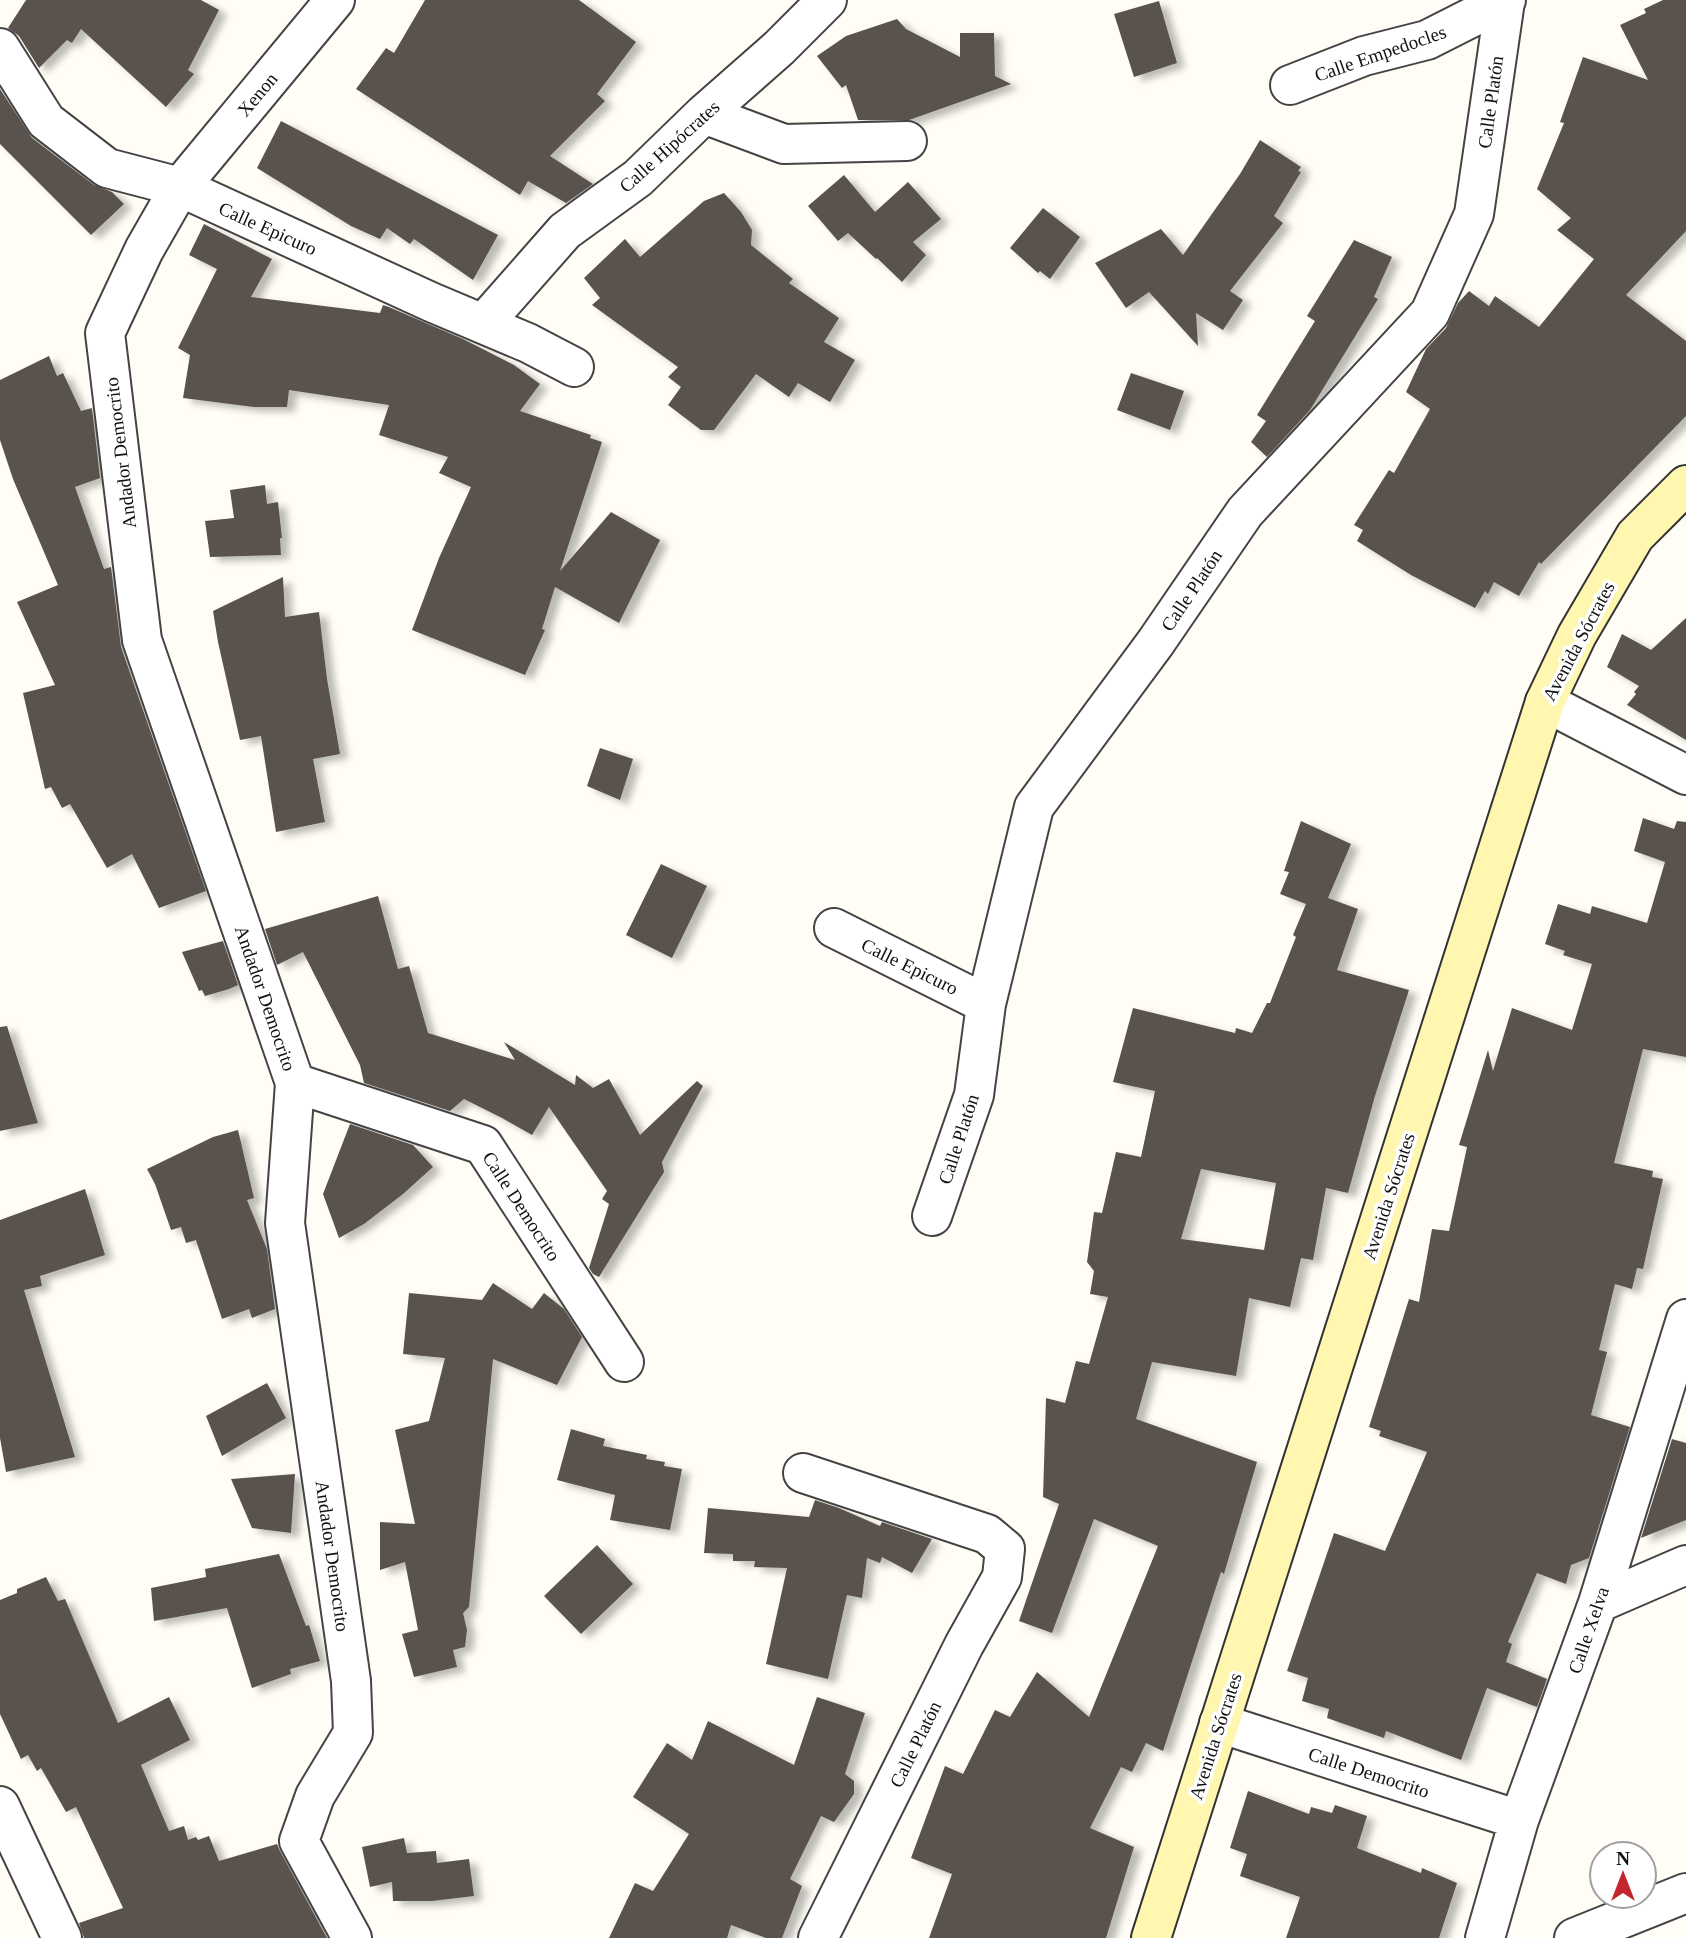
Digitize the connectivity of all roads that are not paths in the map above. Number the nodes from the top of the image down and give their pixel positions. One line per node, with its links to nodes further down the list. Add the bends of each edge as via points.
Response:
1 (335, 0): 8 (street, Xenon)
2 (827, 0): 6 (street, Calle Hipócrates)
3 (1506, 0): 5 (street, Calle Empedocles, via 1427,40 1364,56); 15 (street, Calle Platón, via 1474,214 1430,313 1245,512 1034,807)
4 (0, 48): 8 (street, Calle Epicuro, via 46,121 107,168)
5 (1290, 85)
6 (704, 114): 7 (street, via 784,144); 9 (street, Calle Hipócrates, via 638,178 565,231)
7 (907, 141)
8 (180, 187): 9 (street, Calle Epicuro); 16 (street, Andador Democrito, via 105,333 142,640)
9 (484, 323): 10 (street, Calle Epicuro)
10 (574, 367)
11 (1686, 485): 12 (street, Avenida Sócrates, via 1635,536 1577,635)
12 (1545, 702): 13 (street); 23 (street, Avenida Sócrates)
13 (1686, 775)
14 (834, 928): 15 (street, Calle Epicuro)
15 (986, 1003): 17 (street, Calle Platón, via 974,1095)
16 (295, 1083): 19 (street, Calle Democrito, via 482,1145); 28 (street, Andador Democrito, via 285,1223 352,1681 353,1732 315,1796 299,1841)
17 (932, 1216)
18 (1686, 1319): 22 (street, Calle Xelva)
19 (624, 1362)
20 (803, 1473): 29 (street, Calle Platón, via 987,1534 1005,1549 1002,1577)
21 (1686, 1564): 22 (street)
22 (1598, 1604): 25 (street, Calle Xelva)
23 (1219, 1723): 25 (street, Calle Democrito); 30 (street, Avenida Sócrates)
24 (0, 1806): 27 (street)
25 (1519, 1820): 31 (street, Calle Xelva)
26 (1686, 1893): 32 (street)
27 (62, 1938)
28 (352, 1938)
29 (818, 1938)
30 (1151, 1938)
31 (1485, 1938)
32 (1574, 1938)

